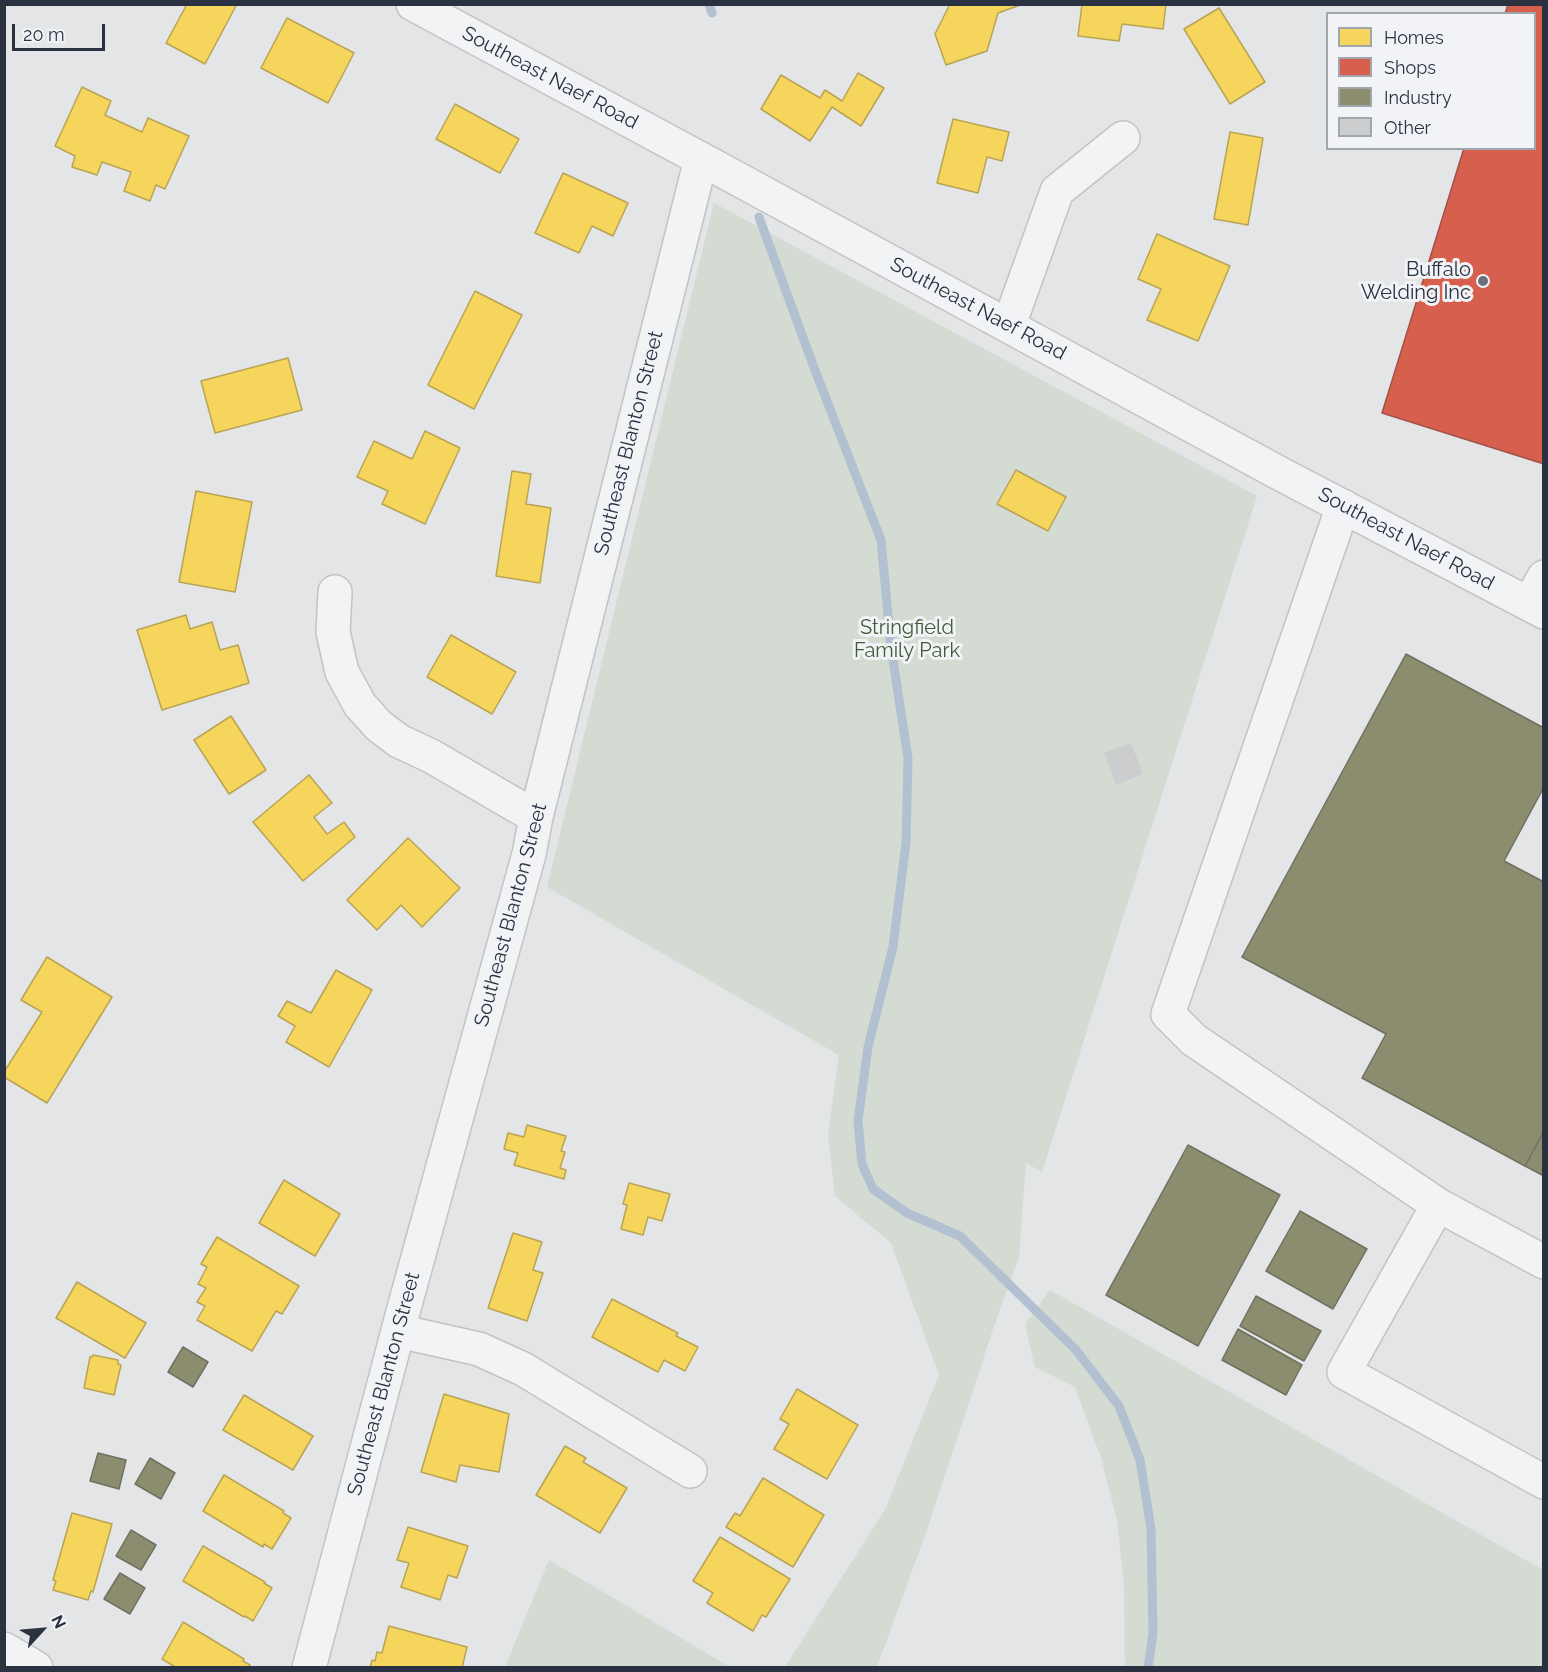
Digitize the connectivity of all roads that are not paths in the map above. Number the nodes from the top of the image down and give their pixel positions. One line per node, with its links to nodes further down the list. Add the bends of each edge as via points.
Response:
1 (412, 4): 3 (street, Southeast Naef Road)
2 (1123, 138): 4 (street, via 1057,191)
3 (701, 159): 4 (street, Southeast Naef Road); 8 (street, Southeast Blanton Street)
4 (1008, 325): 5 (street, Southeast Naef Road)
5 (1343, 506): 7 (street, Southeast Naef Road); 9 (street, via 1168,1014 1194,1040)
6 (335, 592): 8 (street, via 333,632 342,672 360,705 399,741)
7 (1539, 598)
8 (536, 817): 11 (street, Southeast Blanton Street, via 530,854)
9 (1438, 1205): 10 (street); 13 (street, via 1344,1372)
10 (1544, 1262)
11 (398, 1331): 12 (street, via 479,1349 523,1369); 16 (street, Southeast Blanton Street)
12 (690, 1471)
13 (1544, 1482)
14 (4, 1649): 15 (street)
15 (36, 1668)
16 (309, 1668)

